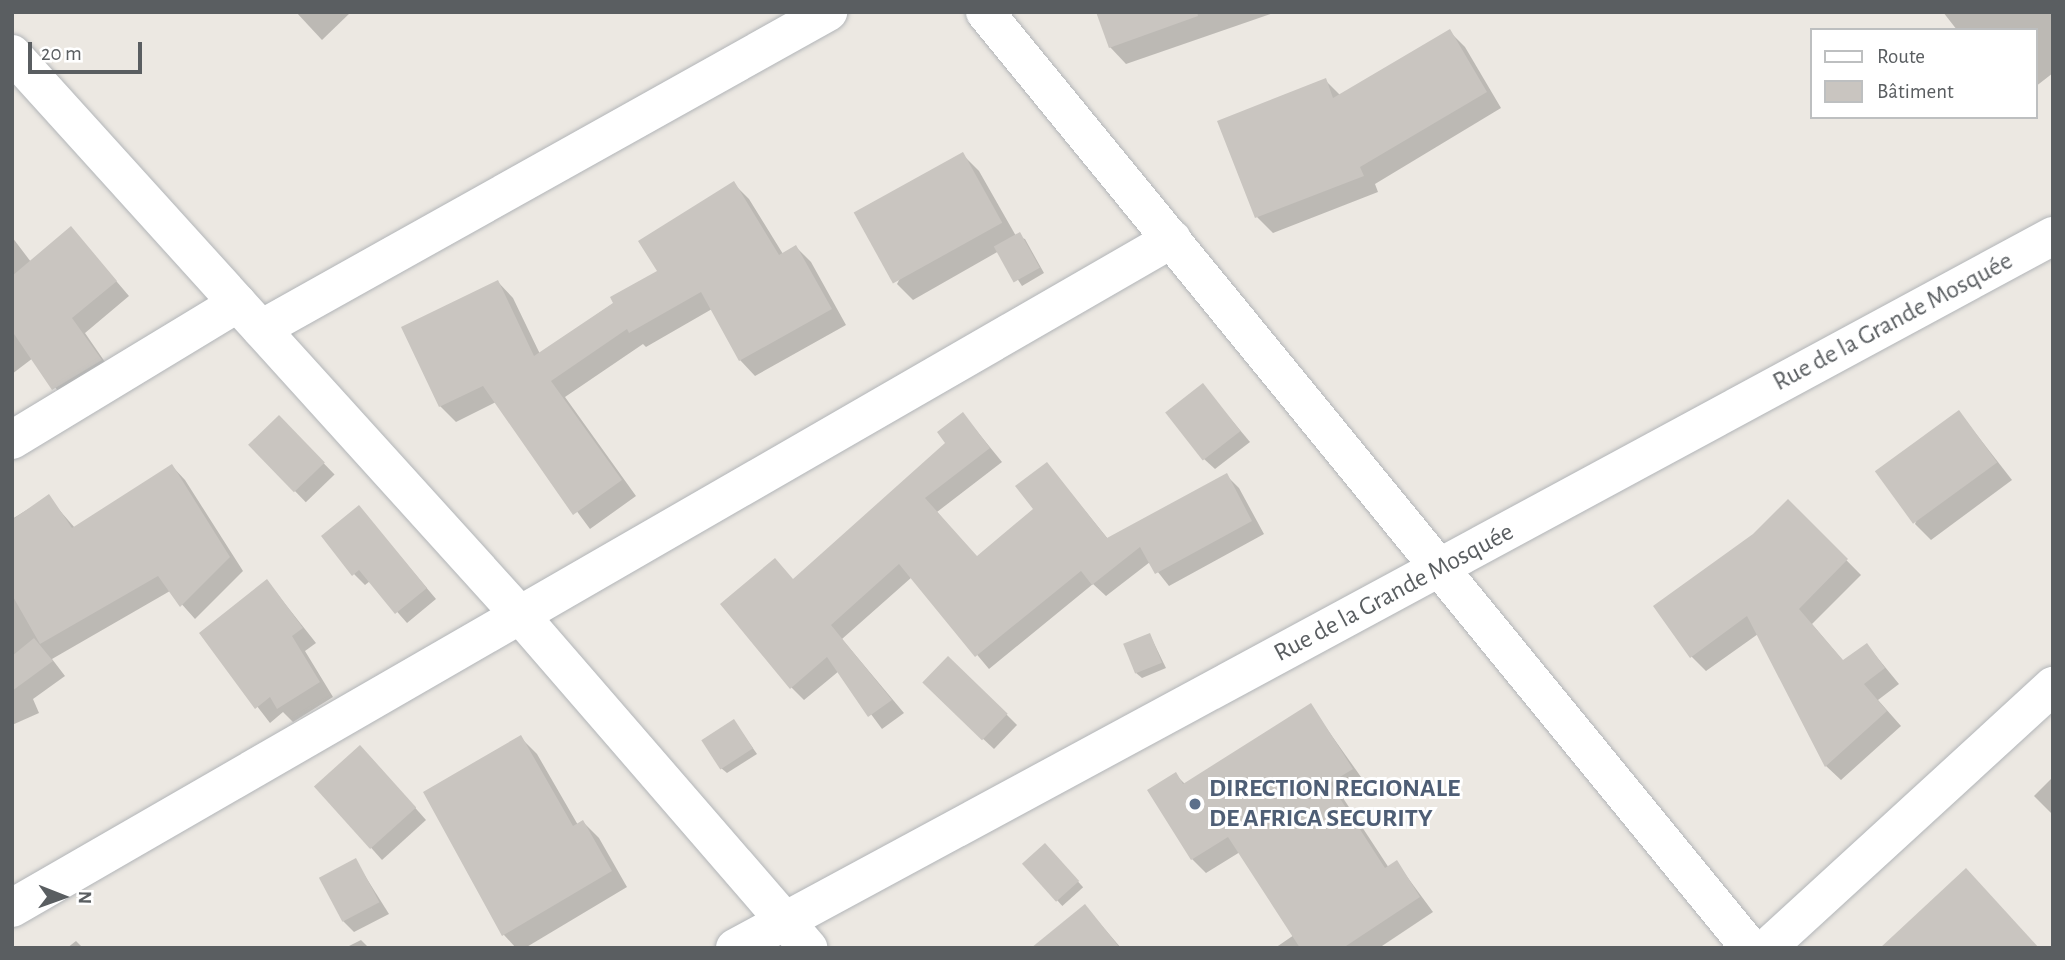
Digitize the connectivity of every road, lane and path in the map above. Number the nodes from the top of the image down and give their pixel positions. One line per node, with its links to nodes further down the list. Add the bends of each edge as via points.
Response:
1 (828, 12): 6 (street)
2 (985, 12): 5 (street)
3 (12, 54): 6 (street)
4 (2053, 236): 8 (street, Rue de la Grande Mosquée)
5 (1172, 239): 8 (street); 9 (street)
6 (250, 316): 7 (street); 9 (street)
7 (12, 440)
8 (1441, 569): 12 (street, Rue de la Grande Mosquée); 14 (street)
9 (519, 614): 11 (street); 12 (street)
10 (2053, 686): 15 (street)
11 (12, 908)
12 (796, 934): 13 (street, Rue de la Grande Mosquée)
13 (734, 948)
14 (1751, 948)
15 (1767, 948)

